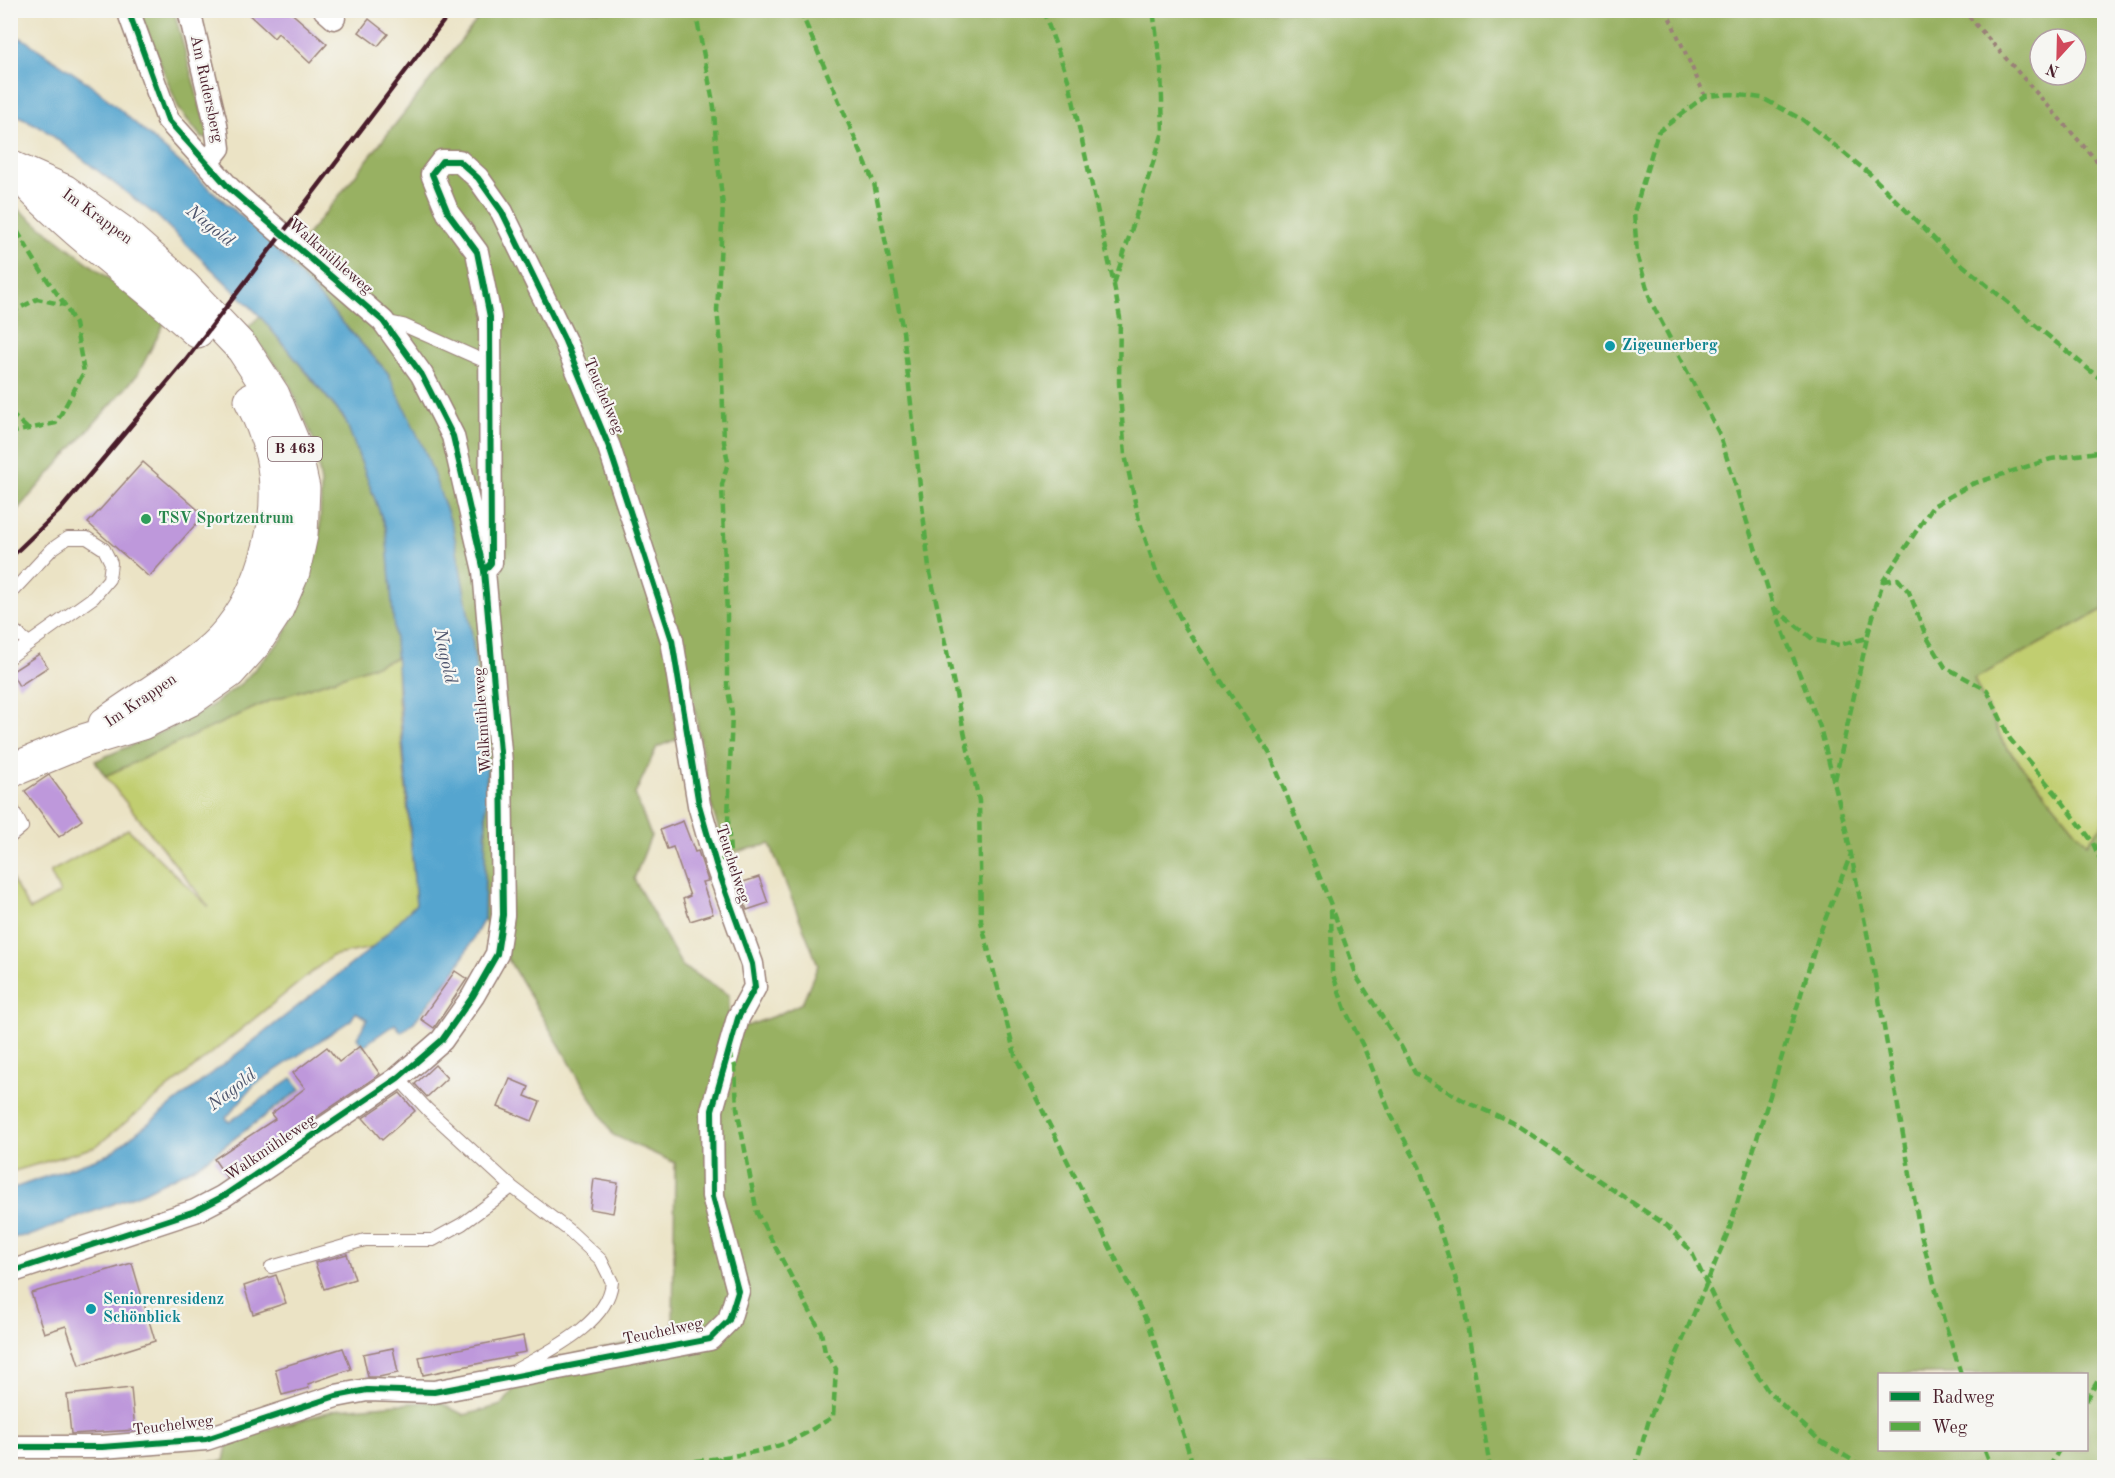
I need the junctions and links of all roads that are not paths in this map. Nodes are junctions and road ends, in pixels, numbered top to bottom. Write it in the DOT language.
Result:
graph roads {
  1 [pos="128,10"];
  2 [pos="189,10"];
  3 [pos="207,163"];
  4 [pos="12,168"];
  5 [pos="383,321"];
  6 [pos="491,364"];
  7 [pos="484,571"];
  8 [pos="10,594"];
  9 [pos="10,627"];
  10 [pos="29,643"];
  11 [pos="10,657"];
  12 [pos="10,771"];
  13 [pos="10,804"];
  14 [pos="10,837"];
  15 [pos="398,1078"];
  16 [pos="512,1187"];
  17 [pos="271,1267"];
  18 [pos="10,1272"];
  19 [pos="497,1381"];
  20 [pos="10,1447"];
  1 -- 3 [label="street, Walkmühleweg"];
  2 -- 3 [label="street, Am Rudersberg"];
  3 -- 5 [label="street, Walkmühleweg"];
  4 -- 12 [label="main road, Im Krappen / B 463"];
  5 -- 6 [label="lane"];
  5 -- 7 [label="street, Walkmühleweg"];
  6 -- 7 [label="street, Teuchelweg"];
  6 -- 19 [label="street, Teuchelweg"];
  7 -- 15 [label="street, Walkmühleweg"];
  8 -- 10 [label="lane"];
  9 -- 10 [label="lane"];
  10 -- 11 [label="lane"];
  13 -- 14 [label="lane"];
  15 -- 16 [label="lane"];
  15 -- 18 [label="street, Walkmühleweg"];
  16 -- 17 [label="lane"];
  16 -- 19 [label="lane"];
  19 -- 20 [label="street, Teuchelweg"];
}
